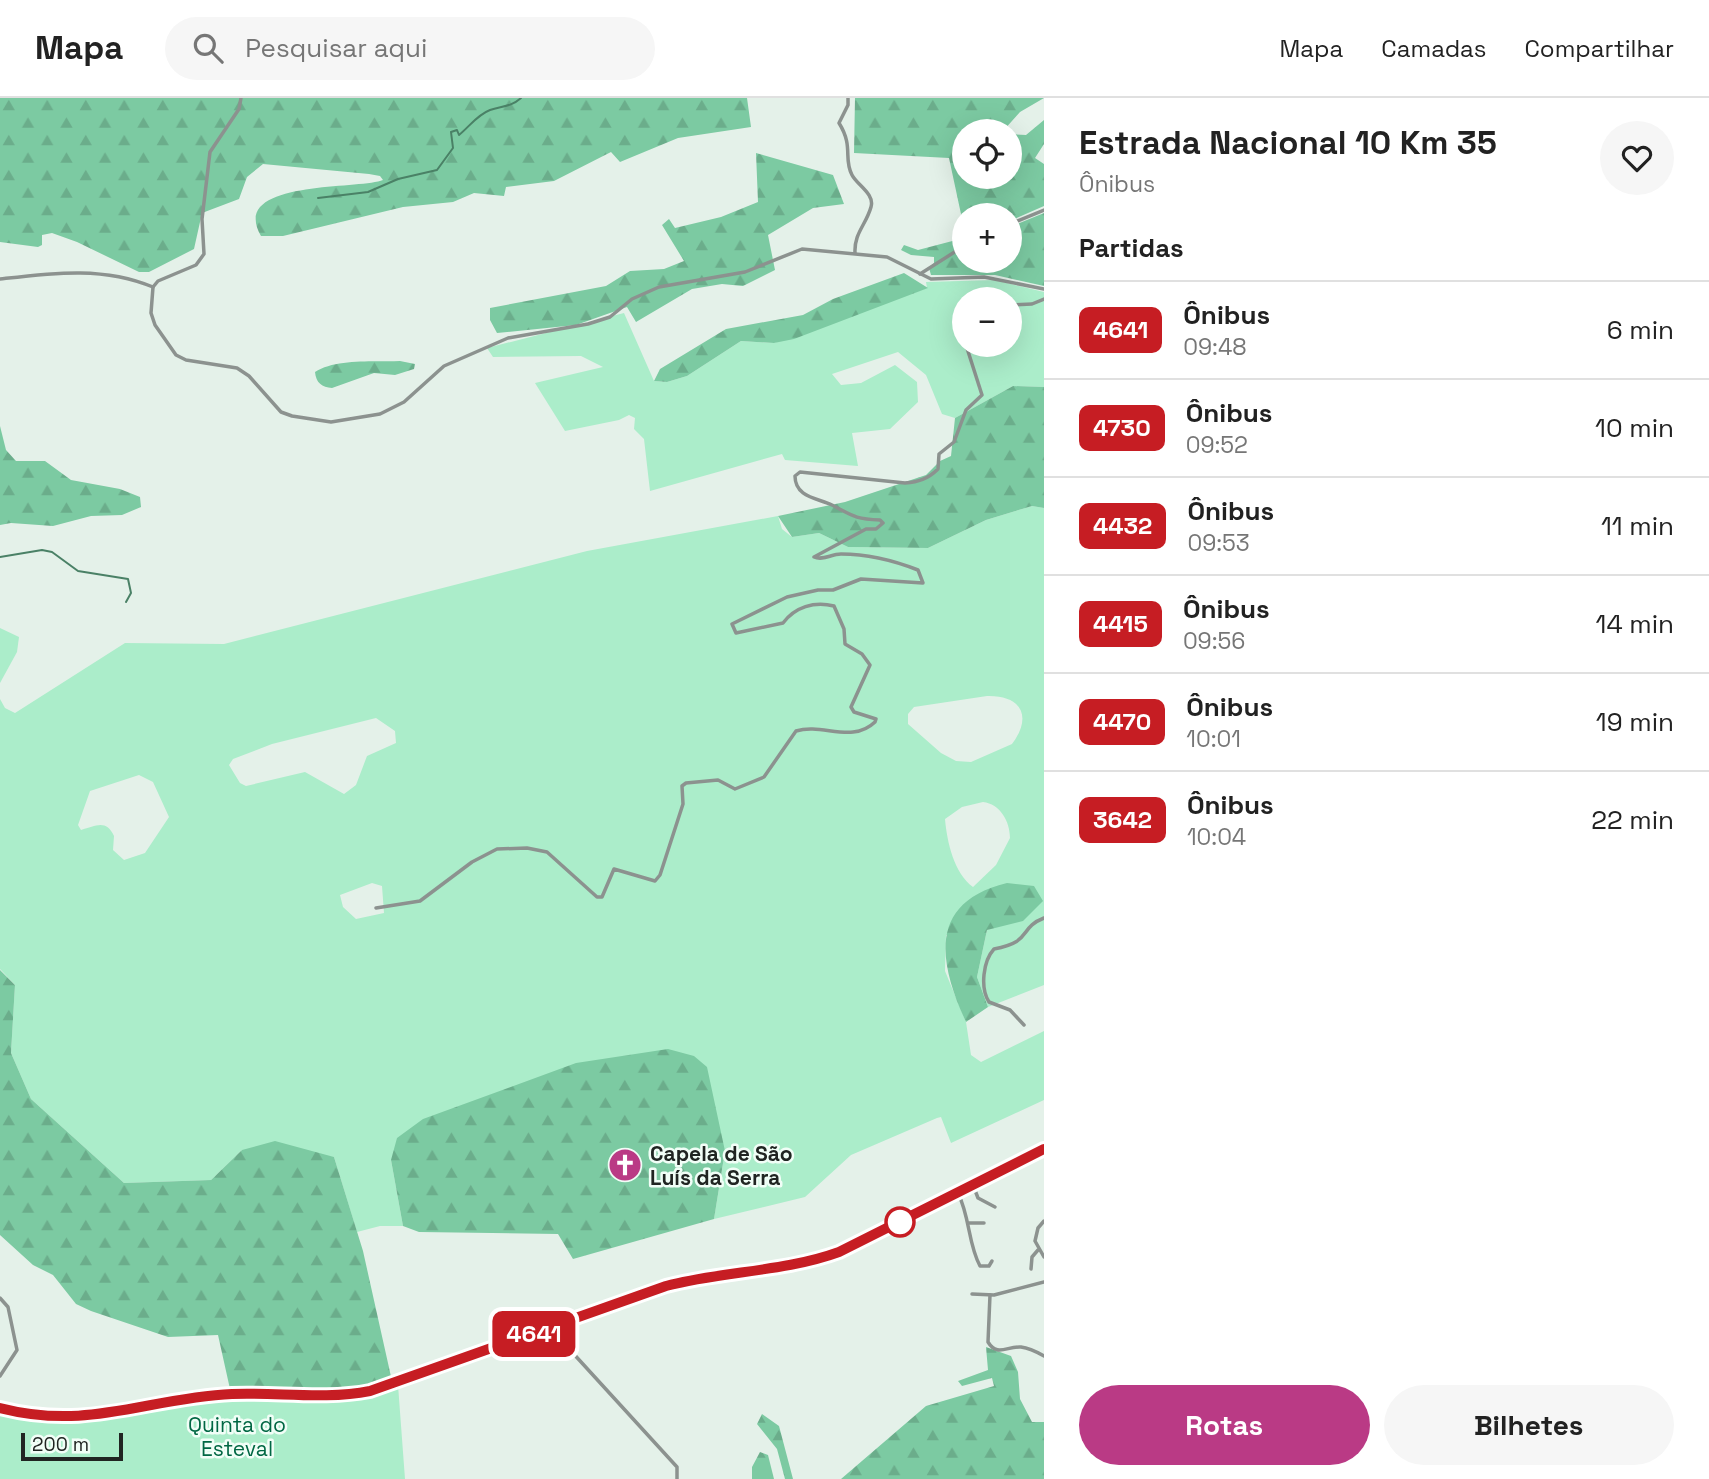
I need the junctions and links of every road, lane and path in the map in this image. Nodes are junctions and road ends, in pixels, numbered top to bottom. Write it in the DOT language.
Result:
graph roads {
  1 [pos="241,98"];
  2 [pos="848,98"];
  3 [pos="1044,210"];
  4 [pos="1022,219"];
  5 [pos="855,253"];
  6 [pos="952,254"];
  7 [pos="920,274"];
  8 [pos="0,279"];
  9 [pos="153,288"];
  10 [pos="1044,289"];
  11 [pos="1044,299"];
  12 [pos="1022,304"];
  13 [pos="970,357"];
  14 [pos="376,908"];
  15 [pos="1044,918"];
  16 [pos="1024,1025"];
  17 [pos="1044,1149"];
  18 [pos="973,1185"];
  19 [pos="958,1193"];
  20 [pos="995,1207"];
  21 [pos="1044,1221"];
  22 [pos="969,1223"];
  23 [pos="984,1223"];
  24 [pos="1038,1250"];
  25 [pos="1044,1257"];
  26 [pos="992,1261"];
  27 [pos="1031,1269"];
  28 [pos="1044,1282"];
  29 [pos="972,1294"];
  30 [pos="990,1295"];
  31 [pos="0,1298"];
  32 [pos="550,1328"];
  33 [pos="1044,1356"];
  34 [pos="0,1376"];
  35 [pos="0,1408"];
  36 [pos="677,1479"];
  1 -- 9 [label="street"];
  2 -- 5 [label="street"];
  3 -- 4 [label="street"];
  5 -- 7 [label="street"];
  5 -- 9 [label="street"];
  6 -- 7 [label="street"];
  7 -- 10 [label="street"];
  8 -- 9 [label="street"];
  11 -- 12 [label="street"];
  13 -- 14 [label="street"];
  15 -- 16 [label="street"];
  17 -- 18 [label="main road"];
  18 -- 19 [label="main road"];
  18 -- 20 [label="street"];
  19 -- 22 [label="street"];
  19 -- 32 [label="main road"];
  21 -- 24 [label="street"];
  22 -- 23 [label="street"];
  22 -- 26 [label="street"];
  24 -- 25 [label="street"];
  24 -- 27 [label="street"];
  28 -- 30 [label="street"];
  29 -- 30 [label="street"];
  30 -- 33 [label="street"];
  31 -- 34 [label="street"];
  32 -- 35 [label="main road"];
  32 -- 36 [label="street"];
}
